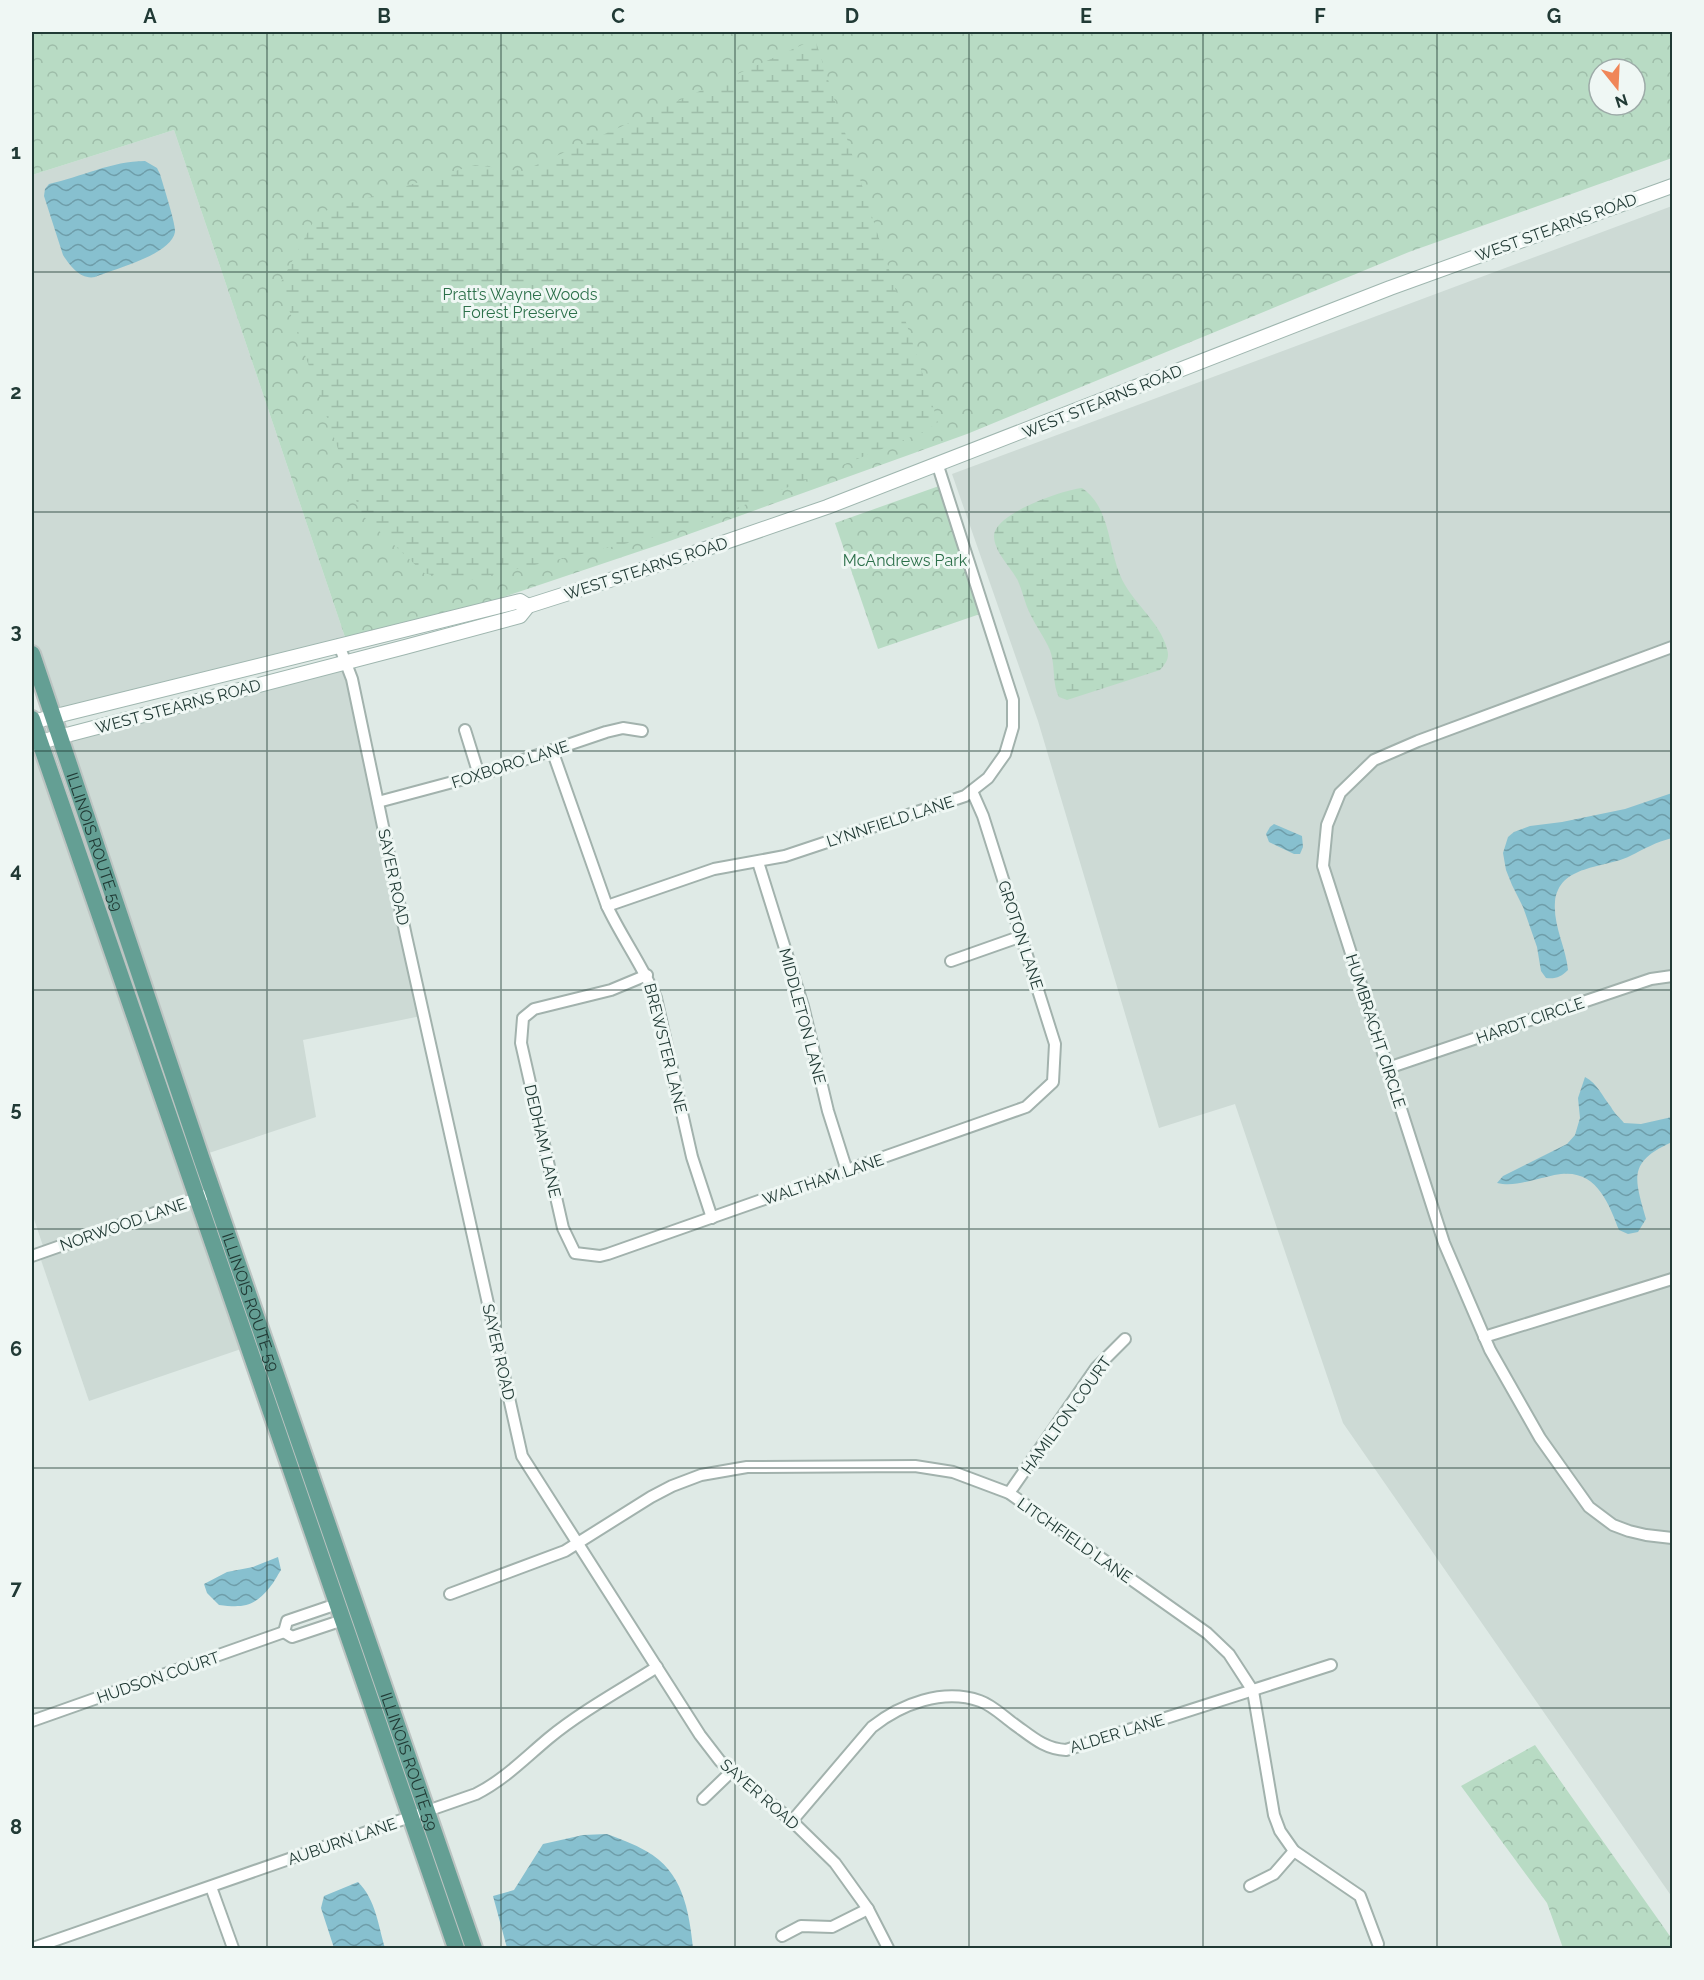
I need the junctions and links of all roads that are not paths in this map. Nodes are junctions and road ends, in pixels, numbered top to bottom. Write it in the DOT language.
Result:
graph roads {
  1 [pos="1672,186"];
  2 [pos="938,466"];
  3 [pos="528,606"];
  4 [pos="339,645"];
  5 [pos="1672,646"];
  6 [pos="32,654"];
  7 [pos="346,662"];
  8 [pos="53,716"];
  9 [pos="32,721"];
  10 [pos="465,730"];
  11 [pos="642,731"];
  12 [pos="60,736"];
  13 [pos="35,743"];
  14 [pos="552,750"];
  15 [pos="479,775"];
  16 [pos="972,791"];
  17 [pos="378,802"];
  18 [pos="758,862"];
  19 [pos="607,906"];
  20 [pos="1022,936"];
  21 [pos="951,961"];
  22 [pos="647,975"];
  23 [pos="1672,976"];
  24 [pos="1388,1068"];
  25 [pos="1053,1082"];
  26 [pos="847,1171"];
  27 [pos="214,1192"];
  28 [pos="197,1198"];
  29 [pos="712,1218"];
  30 [pos="584,1254"];
  31 [pos="32,1256"];
  32 [pos="1672,1279"];
  33 [pos="1484,1337"];
  34 [pos="1125,1340"];
  35 [pos="1009,1493"];
  36 [pos="1672,1538"];
  37 [pos="578,1543"];
  38 [pos="450,1594"];
  39 [pos="340,1612"];
  40 [pos="284,1632"];
  41 [pos="1331,1665"];
  42 [pos="657,1667"];
  43 [pos="1253,1691"];
  44 [pos="32,1721"];
  45 [pos="732,1771"];
  46 [pos="703,1799"];
  47 [pos="427,1812"];
  48 [pos="411,1817"];
  49 [pos="792,1821"];
  50 [pos="1294,1851"];
  51 [pos="1250,1886"];
  52 [pos="212,1887"];
  53 [pos="868,1909"];
  54 [pos="782,1936"];
  55 [pos="1378,1944"];
  56 [pos="33,1948"];
  57 [pos="233,1948"];
  58 [pos="456,1948"];
  59 [pos="474,1948"];
  60 [pos="888,1948"];
  1 -- 2 [label="main road, WEST STEARNS ROAD"];
  2 -- 3 [label="main road, WEST STEARNS ROAD"];
  2 -- 16 [label="street, LYNNFIELD LANE"];
  3 -- 4 [label="main road, WEST STEARNS ROAD"];
  3 -- 7 [label="main road, WEST STEARNS ROAD"];
  4 -- 7 [label="street, SAYER ROAD"];
  4 -- 8 [label="main road, WEST STEARNS ROAD"];
  5 -- 24 [label="street, HUMBRACHT CIRCLE"];
  6 -- 8 [label="main road, ILLINOIS ROUTE 59"];
  7 -- 12 [label="main road, WEST STEARNS ROAD"];
  7 -- 17 [label="street, SAYER ROAD"];
  8 -- 9 [label="main road, WEST STEARNS ROAD"];
  8 -- 12 [label="main road, ILLINOIS ROUTE 59"];
  9 -- 13 [label="main road, ILLINOIS ROUTE 59"];
  10 -- 15 [label="street"];
  11 -- 14 [label="street, FOXBORO LANE"];
  12 -- 13 [label="main road, WEST STEARNS ROAD"];
  12 -- 27 [label="main road, ILLINOIS ROUTE 59"];
  13 -- 28 [label="main road, ILLINOIS ROUTE 59"];
  14 -- 15 [label="street, FOXBORO LANE"];
  14 -- 19 [label="street, BREWSTER LANE"];
  15 -- 17 [label="street, FOXBORO LANE"];
  16 -- 18 [label="street, LYNNFIELD LANE"];
  16 -- 20 [label="street, GROTON LANE"];
  17 -- 37 [label="street, SAYER ROAD"];
  18 -- 19 [label="street, LYNNFIELD LANE"];
  18 -- 26 [label="street, MIDDLETON LANE"];
  19 -- 22 [label="street, BREWSTER LANE"];
  20 -- 21 [label="street"];
  20 -- 25 [label="street, GROTON LANE"];
  22 -- 29 [label="street, BREWSTER LANE"];
  22 -- 30 [label="street, DEDHAM LANE"];
  23 -- 24 [label="street, HARDT CIRCLE"];
  24 -- 33 [label="street, HUMBRACHT CIRCLE"];
  25 -- 26 [label="street, WALTHAM LANE"];
  26 -- 29 [label="street, WALTHAM LANE"];
  27 -- 28 [label="street, NORWOOD LANE"];
  27 -- 47 [label="main road, ILLINOIS ROUTE 59"];
  28 -- 31 [label="street, NORWOOD LANE"];
  28 -- 39 [label="main road, ILLINOIS ROUTE 59"];
  29 -- 30 [label="street, WALTHAM LANE"];
  32 -- 33 [label="street"];
  33 -- 36 [label="street, HUMBRACHT CIRCLE"];
  34 -- 35 [label="street, HAMILTON COURT"];
  35 -- 37 [label="street, LITCHFIELD LANE"];
  35 -- 43 [label="street, LITCHFIELD LANE"];
  37 -- 38 [label="street, LITCHFIELD LANE"];
  37 -- 42 [label="street, SAYER ROAD"];
  39 -- 40 [label="street, HUDSON COURT"];
  39 -- 40 [label="street, HUDSON COURT"];
  39 -- 48 [label="main road, ILLINOIS ROUTE 59"];
  40 -- 44 [label="street, HUDSON COURT"];
  41 -- 43 [label="street, ALDER LANE"];
  42 -- 45 [label="street, SAYER ROAD"];
  42 -- 47 [label="street, AUBURN LANE"];
  43 -- 49 [label="street, ALDER LANE"];
  43 -- 50 [label="street, LITCHFIELD LANE"];
  45 -- 46 [label="street"];
  45 -- 49 [label="street, SAYER ROAD"];
  47 -- 48 [label="street, AUBURN LANE"];
  47 -- 59 [label="main road, ILLINOIS ROUTE 59"];
  48 -- 52 [label="street, AUBURN LANE"];
  48 -- 58 [label="main road, ILLINOIS ROUTE 59"];
  49 -- 53 [label="street, SAYER ROAD"];
  50 -- 51 [label="street"];
  50 -- 55 [label="street, LITCHFIELD LANE"];
  52 -- 56 [label="street, AUBURN LANE"];
  52 -- 57 [label="street"];
  53 -- 54 [label="street"];
  53 -- 60 [label="street, SAYER ROAD"];
}
